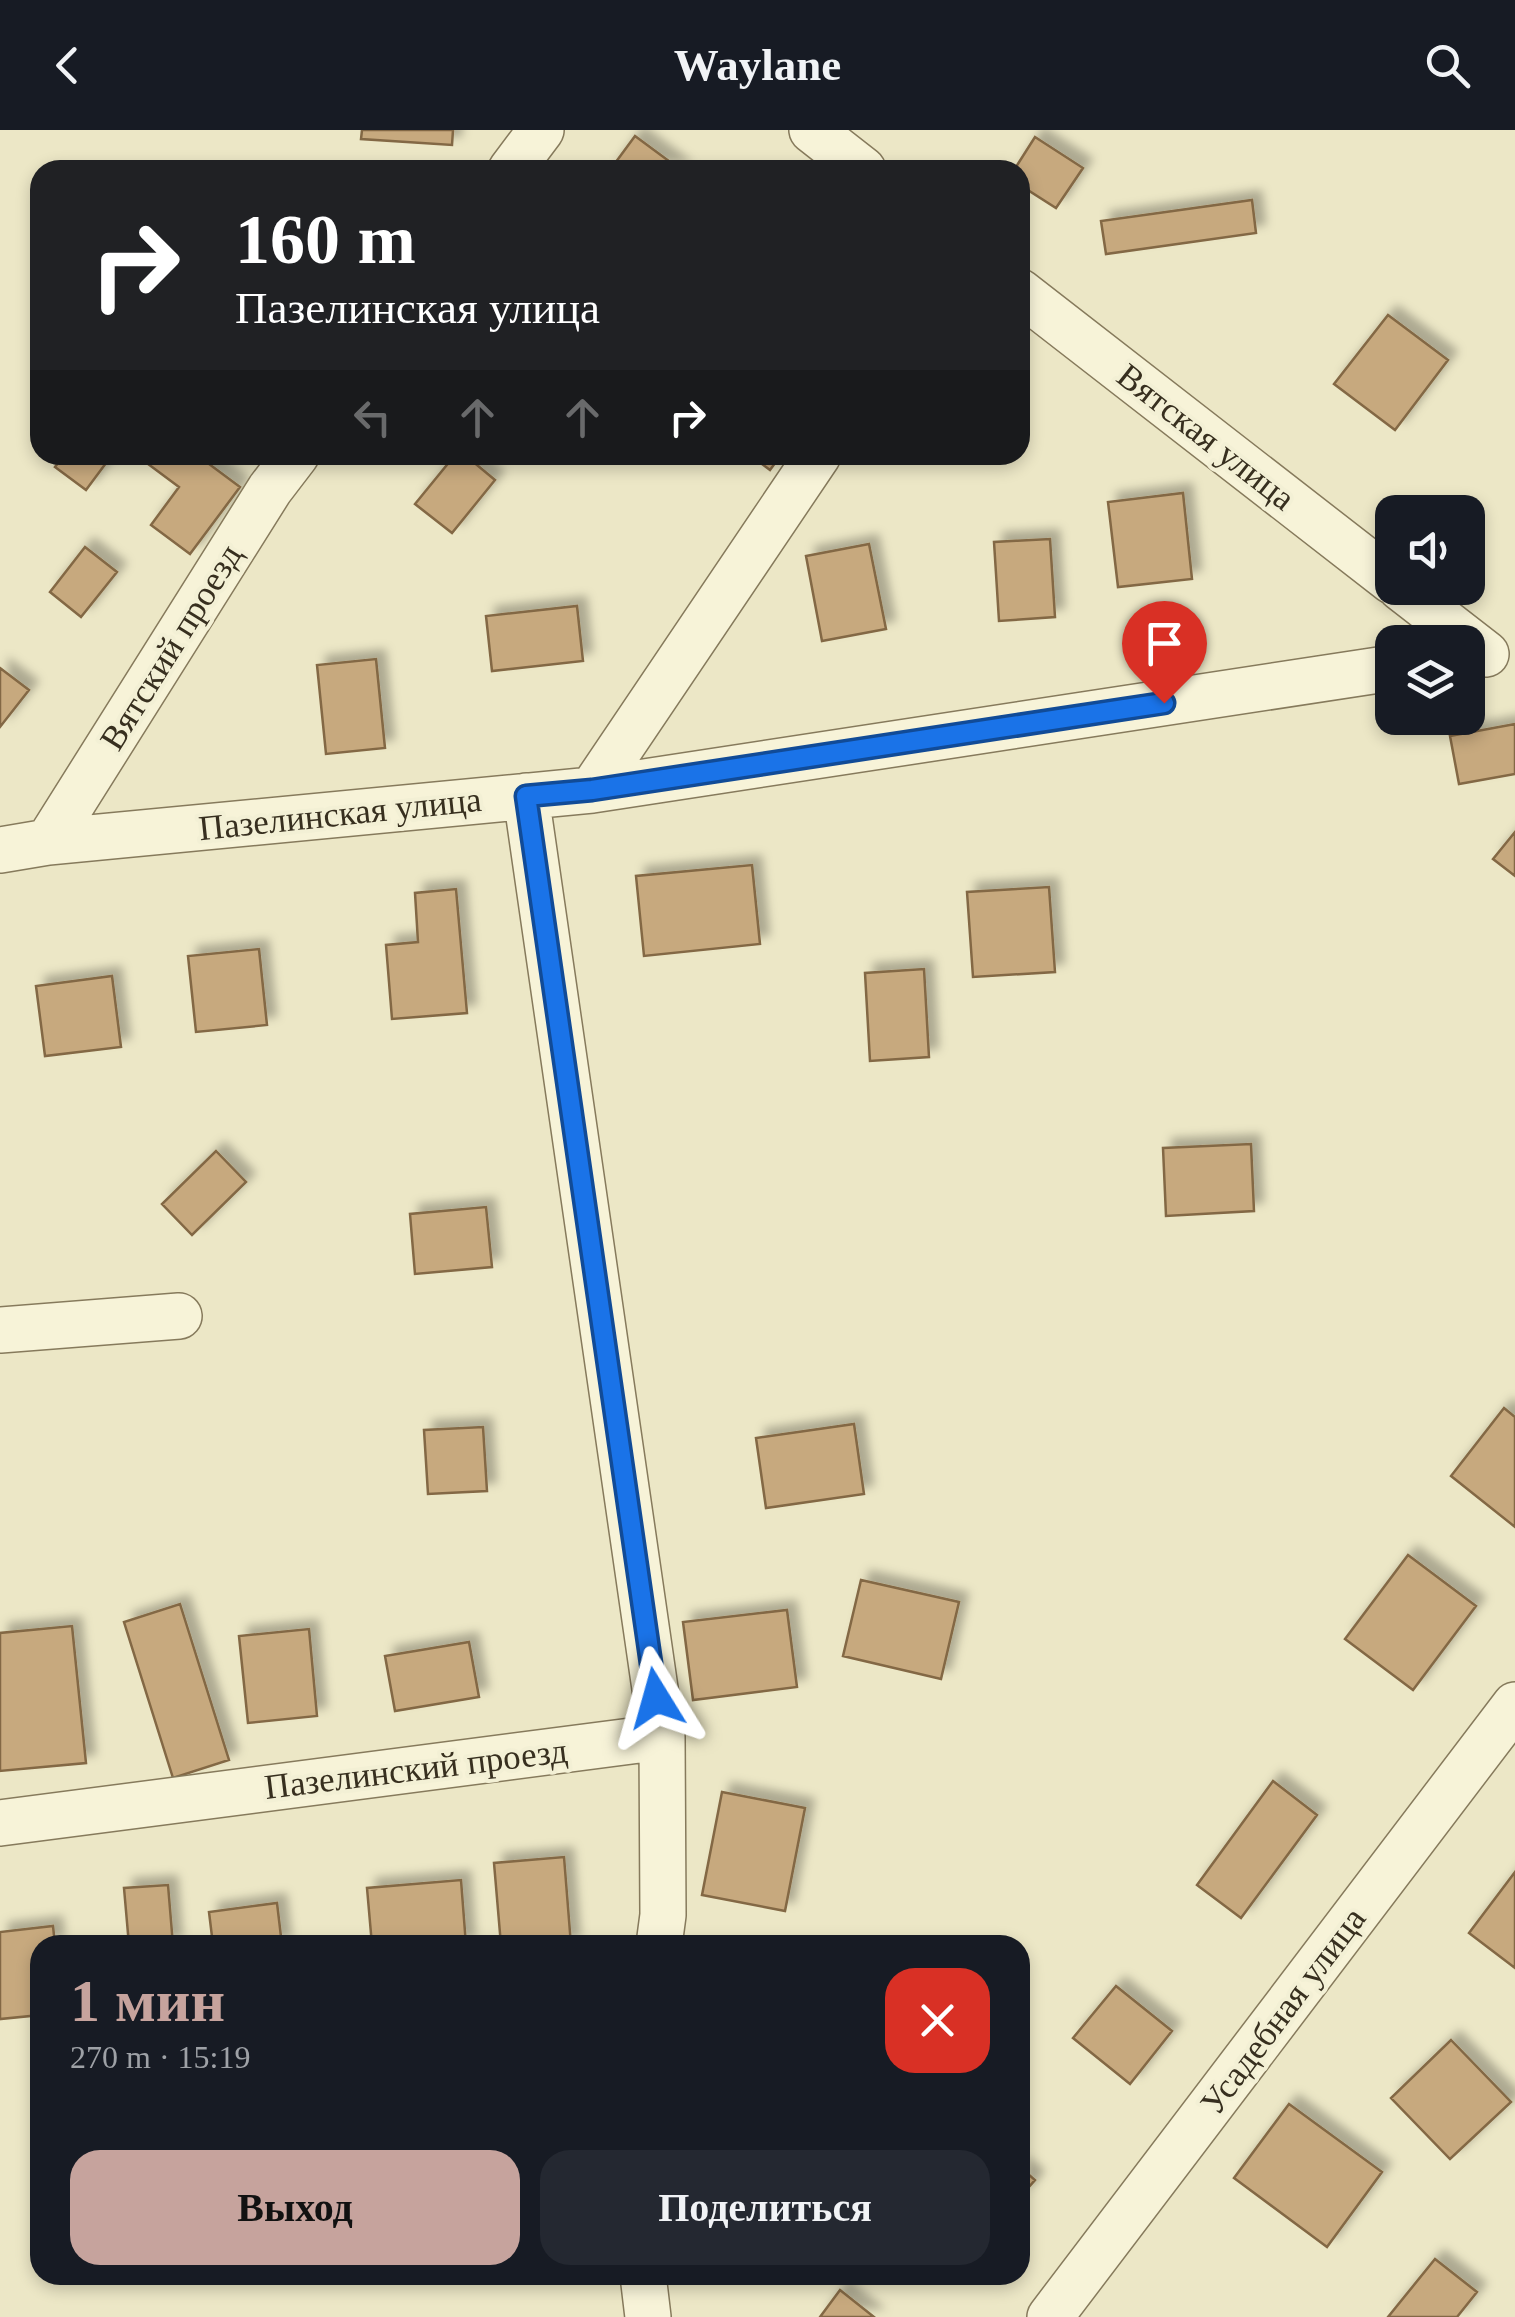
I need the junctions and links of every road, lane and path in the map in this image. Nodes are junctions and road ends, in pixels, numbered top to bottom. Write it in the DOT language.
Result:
graph roads {
  1 [pos="541,130"];
  2 [pos="812,130"];
  3 [pos="518,160"];
  4 [pos="850,160"];
  5 [pos="1030,300"];
  6 [pos="289,465"];
  7 [pos="811,465"];
  8 [pos="1375,568"];
  9 [pos="1424,605"];
  10 [pos="1490,653"];
  11 [pos="1375,671"];
  12 [pos="592,790"];
  13 [pos="526,796"];
  14 [pos="48,842"];
  15 [pos="0,850"];
  16 [pos="179,1316"];
  17 [pos="0,1330"];
  18 [pos="1515,1705"];
  19 [pos="662,1737"];
  20 [pos="0,1823"];
  21 [pos="660,1935"];
  22 [pos="644,2285"];
  23 [pos="648,2317"];
  24 [pos="1050,2317"];
  1 -- 3 [label="street"];
  2 -- 4 [label="street"];
  5 -- 8 [label="street, Вятская улица"];
  6 -- 14 [label="street, Вятский проезд"];
  7 -- 12 [label="street"];
  9 -- 10 [label="street"];
  11 -- 12 [label="street, Пазелинская улица"];
  12 -- 13 [label="street, Пазелинская улица"];
  13 -- 14 [label="street, Пазелинская улица"];
  13 -- 19 [label="street"];
  14 -- 15 [label="street, Пазелинская улица"];
  16 -- 17 [label="street"];
  18 -- 24 [label="street, Усадебная улица"];
  19 -- 20 [label="street, Пазелинский проезд"];
  19 -- 21 [label="street"];
  22 -- 23 [label="street"];
}
